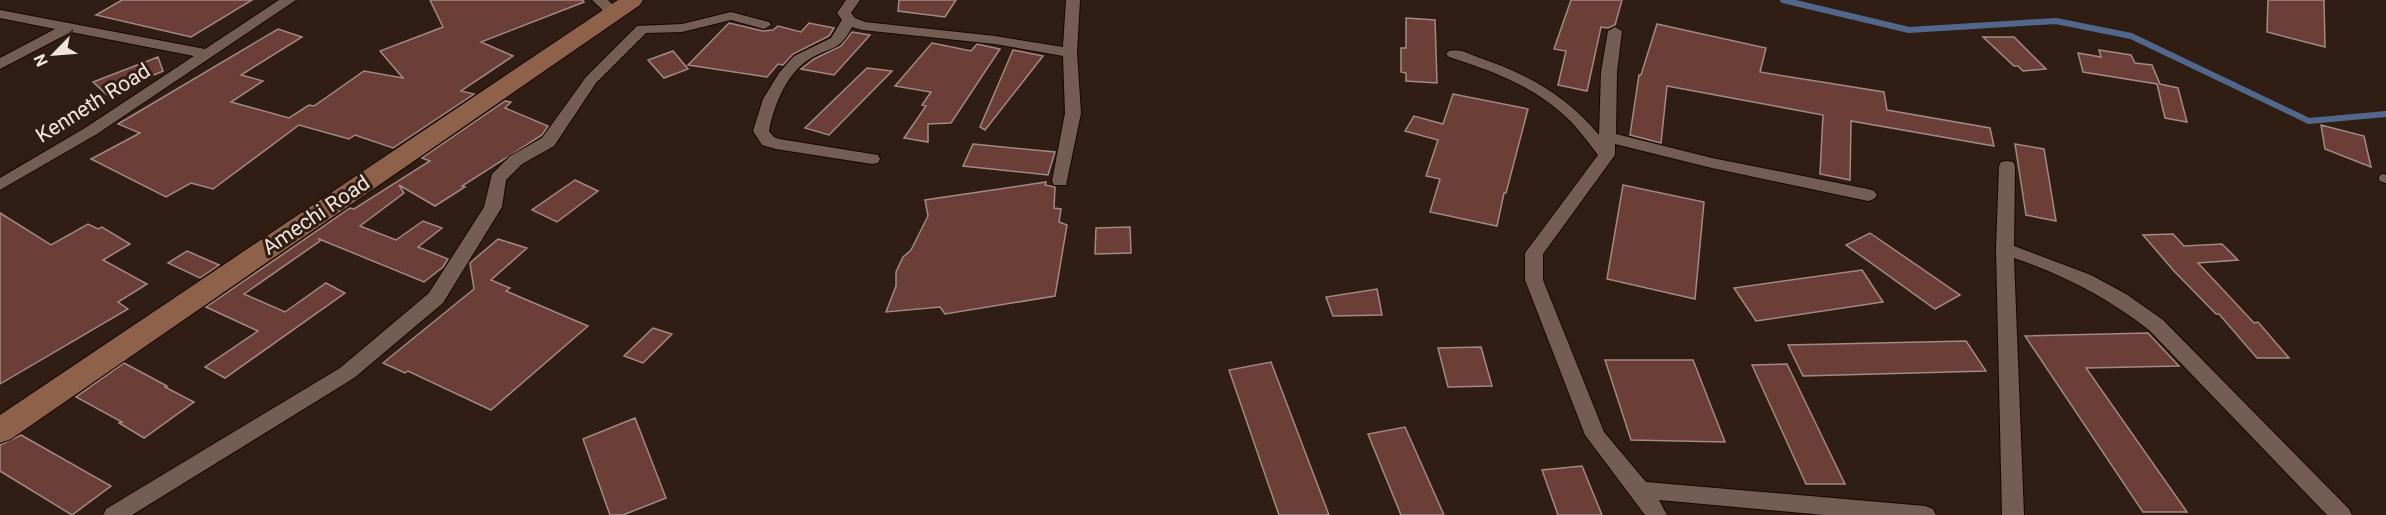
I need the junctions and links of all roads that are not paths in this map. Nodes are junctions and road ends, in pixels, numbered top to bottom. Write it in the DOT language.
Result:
graph roads {
  1 [pos="289,0"];
  2 [pos="853,0"];
  3 [pos="1073,0"];
  4 [pos="615,4"];
  5 [pos="0,14"];
  6 [pos="850,21"];
  7 [pos="764,25"];
  8 [pos="70,27"];
  9 [pos="1615,31"];
  10 [pos="1070,53"];
  11 [pos="207,54"];
  12 [pos="1454,54"];
  13 [pos="0,64"];
  14 [pos="1607,146"];
  15 [pos="872,159"];
  16 [pos="2007,166"];
  17 [pos="1060,182"];
  18 [pos="0,185"];
  19 [pos="1868,195"];
  20 [pos="2005,249"];
  21 [pos="0,431"];
  22 [pos="1642,490"];
  23 [pos="114,515"];
  24 [pos="1656,515"];
  25 [pos="1925,515"];
  26 [pos="2013,515"];
  27 [pos="2341,515"];
  1 -- 11 [label="street, Kenneth Road"];
  2 -- 6 [label="street"];
  3 -- 10 [label="street"];
  4 -- 21 [label="main road, Amechi Road"];
  5 -- 8 [label="street"];
  6 -- 10 [label="street"];
  6 -- 15 [label="street"];
  7 -- 23 [label="street"];
  8 -- 11 [label="street"];
  8 -- 13 [label="street"];
  9 -- 14 [label="street"];
  10 -- 17 [label="street"];
  11 -- 18 [label="street, Kenneth Road"];
  12 -- 14 [label="street"];
  14 -- 19 [label="street"];
  14 -- 22 [label="street"];
  16 -- 20 [label="street"];
  20 -- 26 [label="street"];
  20 -- 27 [label="street"];
  22 -- 24 [label="street"];
  22 -- 25 [label="street"];
}
